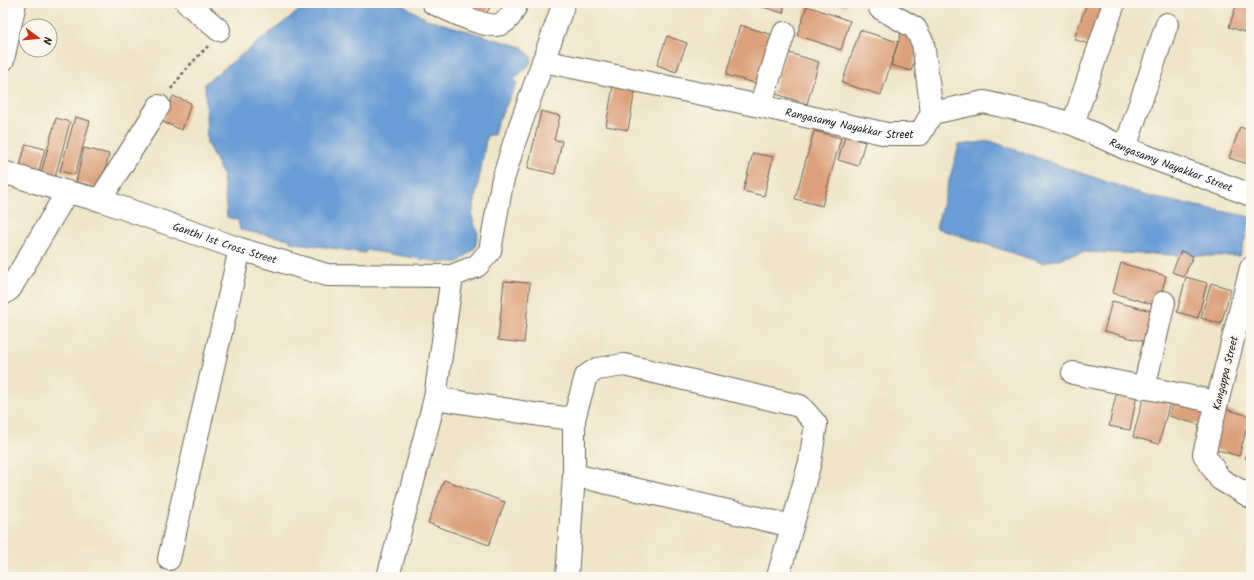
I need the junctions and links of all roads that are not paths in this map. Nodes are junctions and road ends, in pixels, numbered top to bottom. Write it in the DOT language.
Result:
graph roads {
  1 [pos="15,3"];
  2 [pos="186,3"];
  3 [pos="433,3"];
  4 [pos="517,3"];
  5 [pos="564,3"];
  6 [pos="1114,3"];
  7 [pos="880,8"];
  8 [pos="1167,24"];
  9 [pos="219,30"];
  10 [pos="784,33"];
  11 [pos="3,60"];
  12 [pos="543,61"];
  13 [pos="158,106"];
  14 [pos="760,106"];
  15 [pos="932,114"];
  16 [pos="1073,124"];
  17 [pos="1126,148"];
  18 [pos="3,172"];
  19 [pos="67,192"];
  20 [pos="1251,195"];
  21 [pos="100,200"];
  22 [pos="240,249"];
  23 [pos="1251,268"];
  24 [pos="452,276"];
  25 [pos="5,296"];
  26 [pos="1164,302"];
  27 [pos="1073,373"];
  28 [pos="1144,388"];
  29 [pos="435,398"];
  30 [pos="1218,402"];
  31 [pos="574,419"];
  32 [pos="574,475"];
  33 [pos="1251,497"];
  34 [pos="792,526"];
  35 [pos="170,560"];
  36 [pos="388,577"];
  37 [pos="567,577"];
  38 [pos="778,577"];
  1 -- 11 [label="street"];
  2 -- 9 [label="street"];
  3 -- 4 [label="street"];
  5 -- 12 [label="street"];
  6 -- 16 [label="street"];
  7 -- 15 [label="street"];
  8 -- 17 [label="street"];
  10 -- 14 [label="street"];
  12 -- 14 [label="street, Rangasamy Nayakkar Street"];
  12 -- 24 [label="street"];
  13 -- 21 [label="street"];
  14 -- 15 [label="street, Rangasamy Nayakkar Street"];
  15 -- 16 [label="street, Rangasamy Nayakkar Street"];
  16 -- 17 [label="street, Rangasamy Nayakkar Street"];
  17 -- 20 [label="street, Rangasamy Nayakkar Street"];
  18 -- 19 [label="street, Ganthi 1st Cross Street"];
  19 -- 21 [label="street, Ganthi 1st Cross Street"];
  19 -- 25 [label="street"];
  21 -- 22 [label="street, Ganthi 1st Cross Street"];
  22 -- 24 [label="street, Ganthi 1st Cross Street"];
  22 -- 35 [label="street"];
  23 -- 30 [label="street, Kangappa Street"];
  24 -- 29 [label="street"];
  26 -- 28 [label="street"];
  27 -- 28 [label="street"];
  28 -- 30 [label="street"];
  29 -- 31 [label="street"];
  29 -- 36 [label="street"];
  30 -- 33 [label="street, Kangappa Street"];
  31 -- 32 [label="street"];
  31 -- 34 [label="street"];
  32 -- 34 [label="street"];
  32 -- 37 [label="street"];
  34 -- 38 [label="street"];
}
